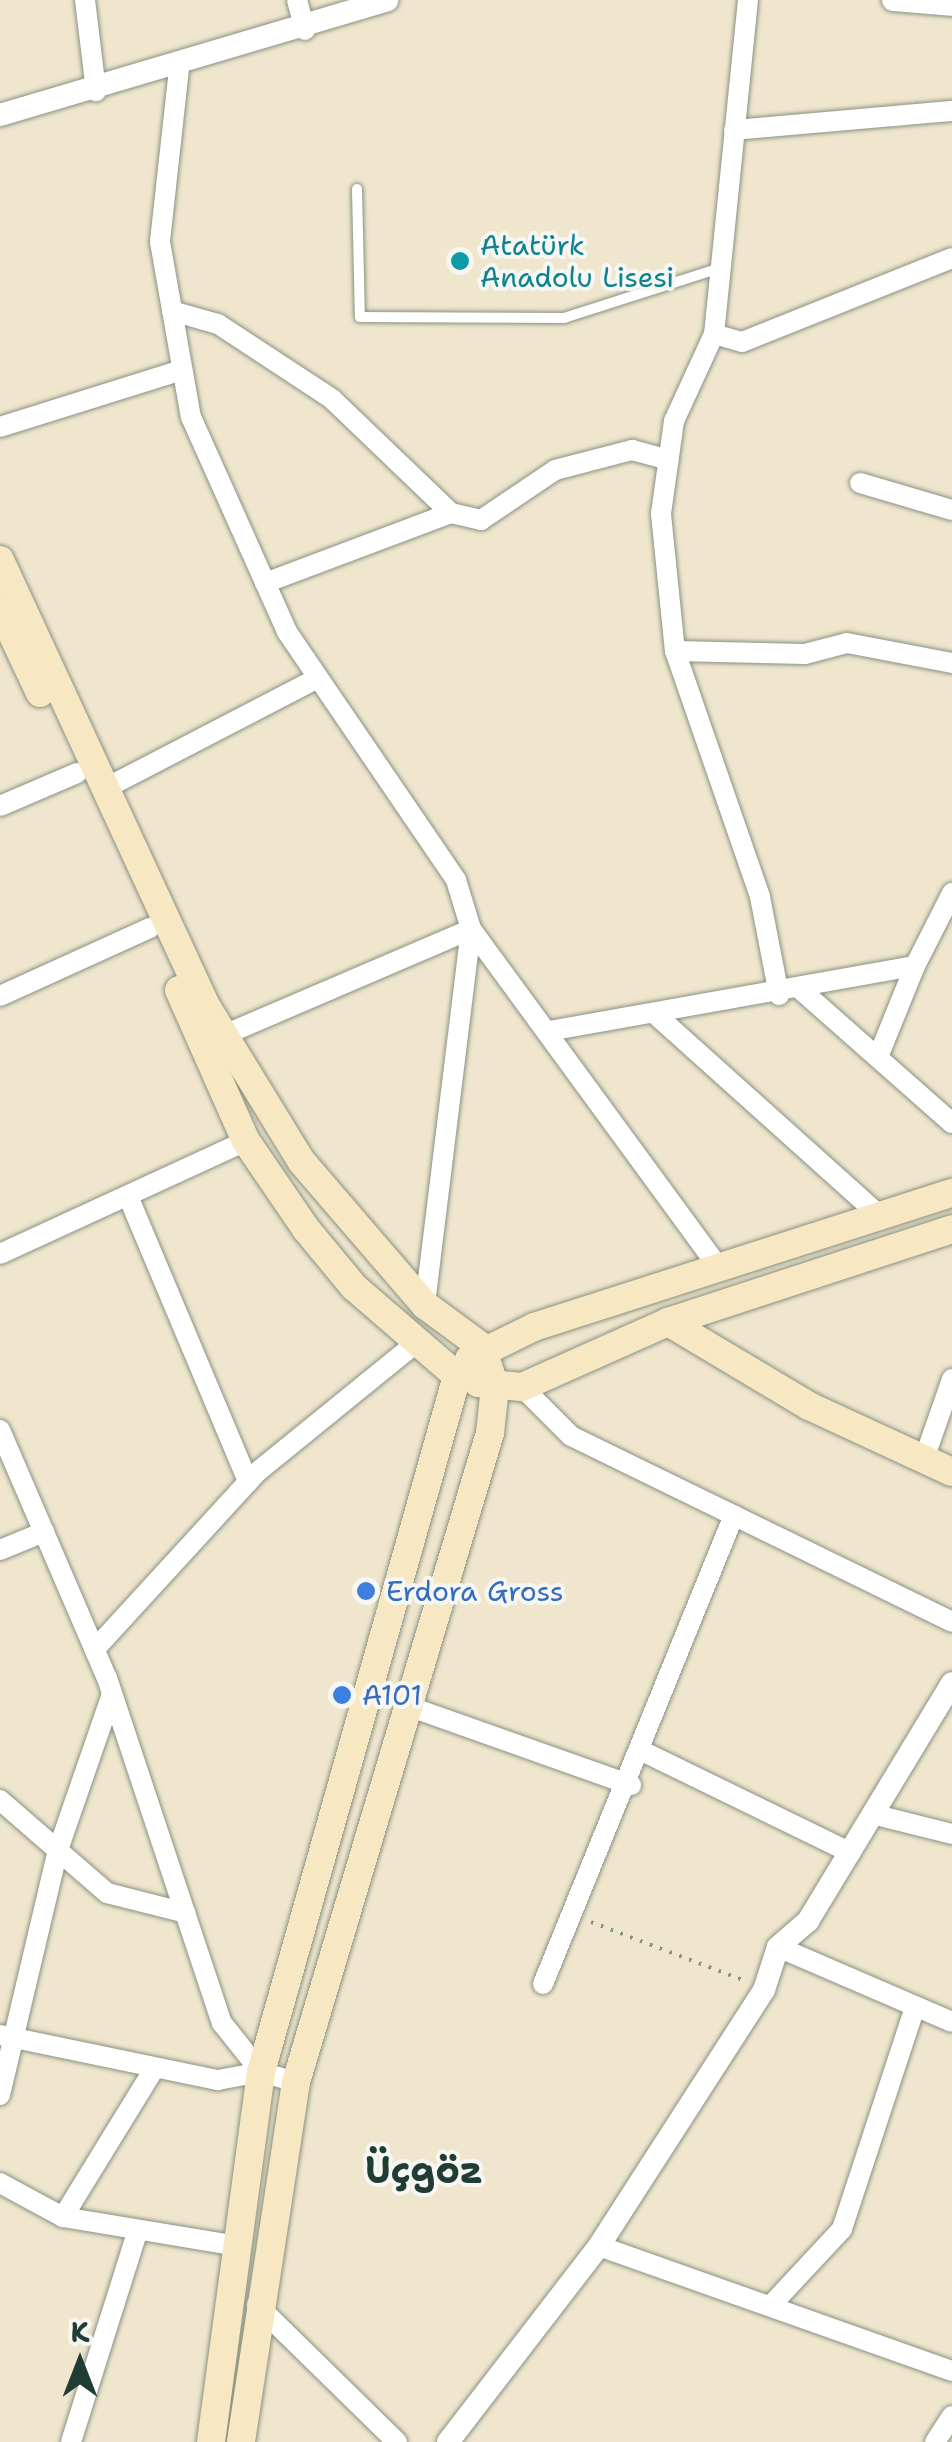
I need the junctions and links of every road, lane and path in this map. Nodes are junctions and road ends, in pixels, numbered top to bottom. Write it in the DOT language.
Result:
graph roads {
  1 [pos="85,0"];
  2 [pos="297,0"];
  3 [pos="386,0"];
  4 [pos="748,0"];
  5 [pos="893,0"];
  6 [pos="952,4"];
  7 [pos="305,30"];
  8 [pos="180,69"];
  9 [pos="96,91"];
  10 [pos="952,111"];
  11 [pos="0,115"];
  12 [pos="734,130"];
  13 [pos="357,189"];
  14 [pos="952,258"];
  15 [pos="724,266"];
  16 [pos="172,310"];
  17 [pos="714,334"];
  18 [pos="182,370"];
  19 [pos="0,427"];
  20 [pos="669,460"];
  21 [pos="860,483"];
  22 [pos="952,510"];
  23 [pos="451,513"];
  24 [pos="0,560"];
  25 [pos="265,583"];
  26 [pos="2,619"];
  27 [pos="675,651"];
  28 [pos="952,663"];
  29 [pos="318,678"];
  30 [pos="77,773"];
  31 [pos="104,789"];
  32 [pos="0,806"];
  33 [pos="952,892"];
  34 [pos="150,928"];
  35 [pos="471,929"];
  36 [pos="915,966"];
  37 [pos="802,990"];
  38 [pos="779,994"];
  39 [pos="0,996"];
  40 [pos="655,1014"];
  41 [pos="549,1031"];
  42 [pos="224,1035"];
  43 [pos="878,1058"];
  44 [pos="952,1122"];
  45 [pos="246,1141"];
  46 [pos="952,1193"];
  47 [pos="128,1196"];
  48 [pos="880,1216"];
  49 [pos="952,1228"];
  50 [pos="0,1254"];
  51 [pos="719,1268"];
  52 [pos="425,1305"];
  53 [pos="668,1322"];
  54 [pos="416,1344"];
  55 [pos="482,1347"];
  56 [pos="457,1376"];
  57 [pos="952,1379"];
  58 [pos="508,1387"];
  59 [pos="0,1430"];
  60 [pos="924,1459"];
  61 [pos="952,1472"];
  62 [pos="248,1482"];
  63 [pos="734,1515"];
  64 [pos="44,1532"];
  65 [pos="0,1550"];
  66 [pos="952,1622"];
  67 [pos="94,1650"];
  68 [pos="952,1683"];
  69 [pos="112,1694"];
  70 [pos="405,1705"];
  71 [pos="644,1752"];
  72 [pos="631,1784"];
  73 [pos="0,1800"];
  74 [pos="872,1814"];
  75 [pos="952,1834"];
  76 [pos="58,1850"];
  77 [pos="850,1854"];
  78 [pos="186,1913"];
  79 [pos="574,1913"];
  80 [pos="778,1946"];
  81 [pos="542,1984"];
  82 [pos="764,1990"];
  83 [pos="914,2010"];
  84 [pos="952,2022"];
  85 [pos="6,2039"];
  86 [pos="154,2069"];
  87 [pos="261,2072"];
  88 [pos="296,2082"];
  89 [pos="0,2095"];
  90 [pos="0,2183"];
  91 [pos="63,2217"];
  92 [pos="138,2230"];
  93 [pos="232,2245"];
  94 [pos="600,2246"];
  95 [pos="774,2302"];
  96 [pos="257,2305"];
  97 [pos="952,2372"];
  98 [pos="952,2416"];
  99 [pos="71,2442"];
  100 [pos="211,2442"];
  101 [pos="241,2442"];
  102 [pos="396,2442"];
  103 [pos="448,2442"];
  104 [pos="936,2442"];
  1 -- 9 [label="street"];
  2 -- 7 [label="street"];
  3 -- 7 [label="street"];
  4 -- 12 [label="street"];
  5 -- 6 [label="street"];
  7 -- 8 [label="street"];
  8 -- 9 [label="street"];
  8 -- 16 [label="street"];
  9 -- 11 [label="street"];
  10 -- 12 [label="street"];
  12 -- 15 [label="street"];
  13 -- 15 [label="lane"];
  14 -- 17 [label="street"];
  15 -- 17 [label="street"];
  16 -- 18 [label="street"];
  16 -- 23 [label="street"];
  17 -- 20 [label="street"];
  18 -- 19 [label="street"];
  18 -- 25 [label="street"];
  20 -- 23 [label="street"];
  20 -- 27 [label="street"];
  21 -- 22 [label="street"];
  23 -- 25 [label="street"];
  24 -- 31 [label="main road"];
  25 -- 29 [label="street"];
  26 -- 30 [label="main road"];
  27 -- 28 [label="street"];
  27 -- 38 [label="street"];
  29 -- 31 [label="street"];
  29 -- 35 [label="street"];
  30 -- 32 [label="street"];
  30 -- 34 [label="main road"];
  31 -- 42 [label="main road"];
  33 -- 36 [label="street"];
  34 -- 39 [label="street"];
  34 -- 45 [label="main road"];
  35 -- 41 [label="street"];
  35 -- 42 [label="street"];
  35 -- 52 [label="street"];
  36 -- 37 [label="street"];
  36 -- 43 [label="street"];
  37 -- 38 [label="street"];
  37 -- 43 [label="street"];
  38 -- 40 [label="street"];
  40 -- 41 [label="street"];
  40 -- 48 [label="street"];
  41 -- 51 [label="street"];
  42 -- 52 [label="main road"];
  43 -- 44 [label="street"];
  45 -- 47 [label="street"];
  45 -- 54 [label="main road"];
  46 -- 48 [label="main road"];
  47 -- 50 [label="street"];
  47 -- 62 [label="street"];
  48 -- 51 [label="main road"];
  49 -- 53 [label="main road"];
  51 -- 55 [label="main road"];
  52 -- 55 [label="main road"];
  53 -- 58 [label="main road"];
  53 -- 60 [label="main road"];
  54 -- 56 [label="main road"];
  54 -- 62 [label="street"];
  55 -- 56 [label="main road"];
  55 -- 58 [label="main road"];
  56 -- 58 [label="main road"];
  56 -- 87 [label="main road"];
  57 -- 60 [label="street"];
  58 -- 63 [label="street"];
  58 -- 70 [label="main road"];
  59 -- 64 [label="street"];
  60 -- 61 [label="main road"];
  62 -- 67 [label="street"];
  63 -- 66 [label="street"];
  63 -- 71 [label="street"];
  64 -- 65 [label="street"];
  64 -- 67 [label="street"];
  67 -- 69 [label="street"];
  68 -- 74 [label="street"];
  69 -- 76 [label="street"];
  69 -- 78 [label="street"];
  70 -- 72 [label="street"];
  70 -- 88 [label="main road"];
  71 -- 72 [label="street"];
  71 -- 77 [label="street"];
  72 -- 79 [label="street"];
  73 -- 76 [label="street"];
  74 -- 75 [label="street"];
  74 -- 77 [label="street"];
  76 -- 78 [label="street"];
  76 -- 85 [label="street"];
  77 -- 80 [label="street"];
  78 -- 87 [label="street"];
  79 -- 81 [label="street"];
  79 -- 82 [label="path"];
  80 -- 82 [label="street"];
  80 -- 83 [label="street"];
  82 -- 94 [label="street"];
  83 -- 84 [label="street"];
  83 -- 95 [label="street"];
  85 -- 86 [label="street"];
  85 -- 89 [label="street"];
  86 -- 87 [label="street"];
  86 -- 91 [label="street"];
  87 -- 88 [label="street"];
  87 -- 93 [label="main road"];
  88 -- 96 [label="main road"];
  90 -- 91 [label="street"];
  91 -- 92 [label="street"];
  92 -- 93 [label="street"];
  92 -- 99 [label="street"];
  93 -- 100 [label="main road"];
  94 -- 95 [label="street"];
  94 -- 103 [label="street"];
  95 -- 97 [label="street"];
  96 -- 101 [label="main road"];
  96 -- 102 [label="street"];
  98 -- 104 [label="street"];
}
